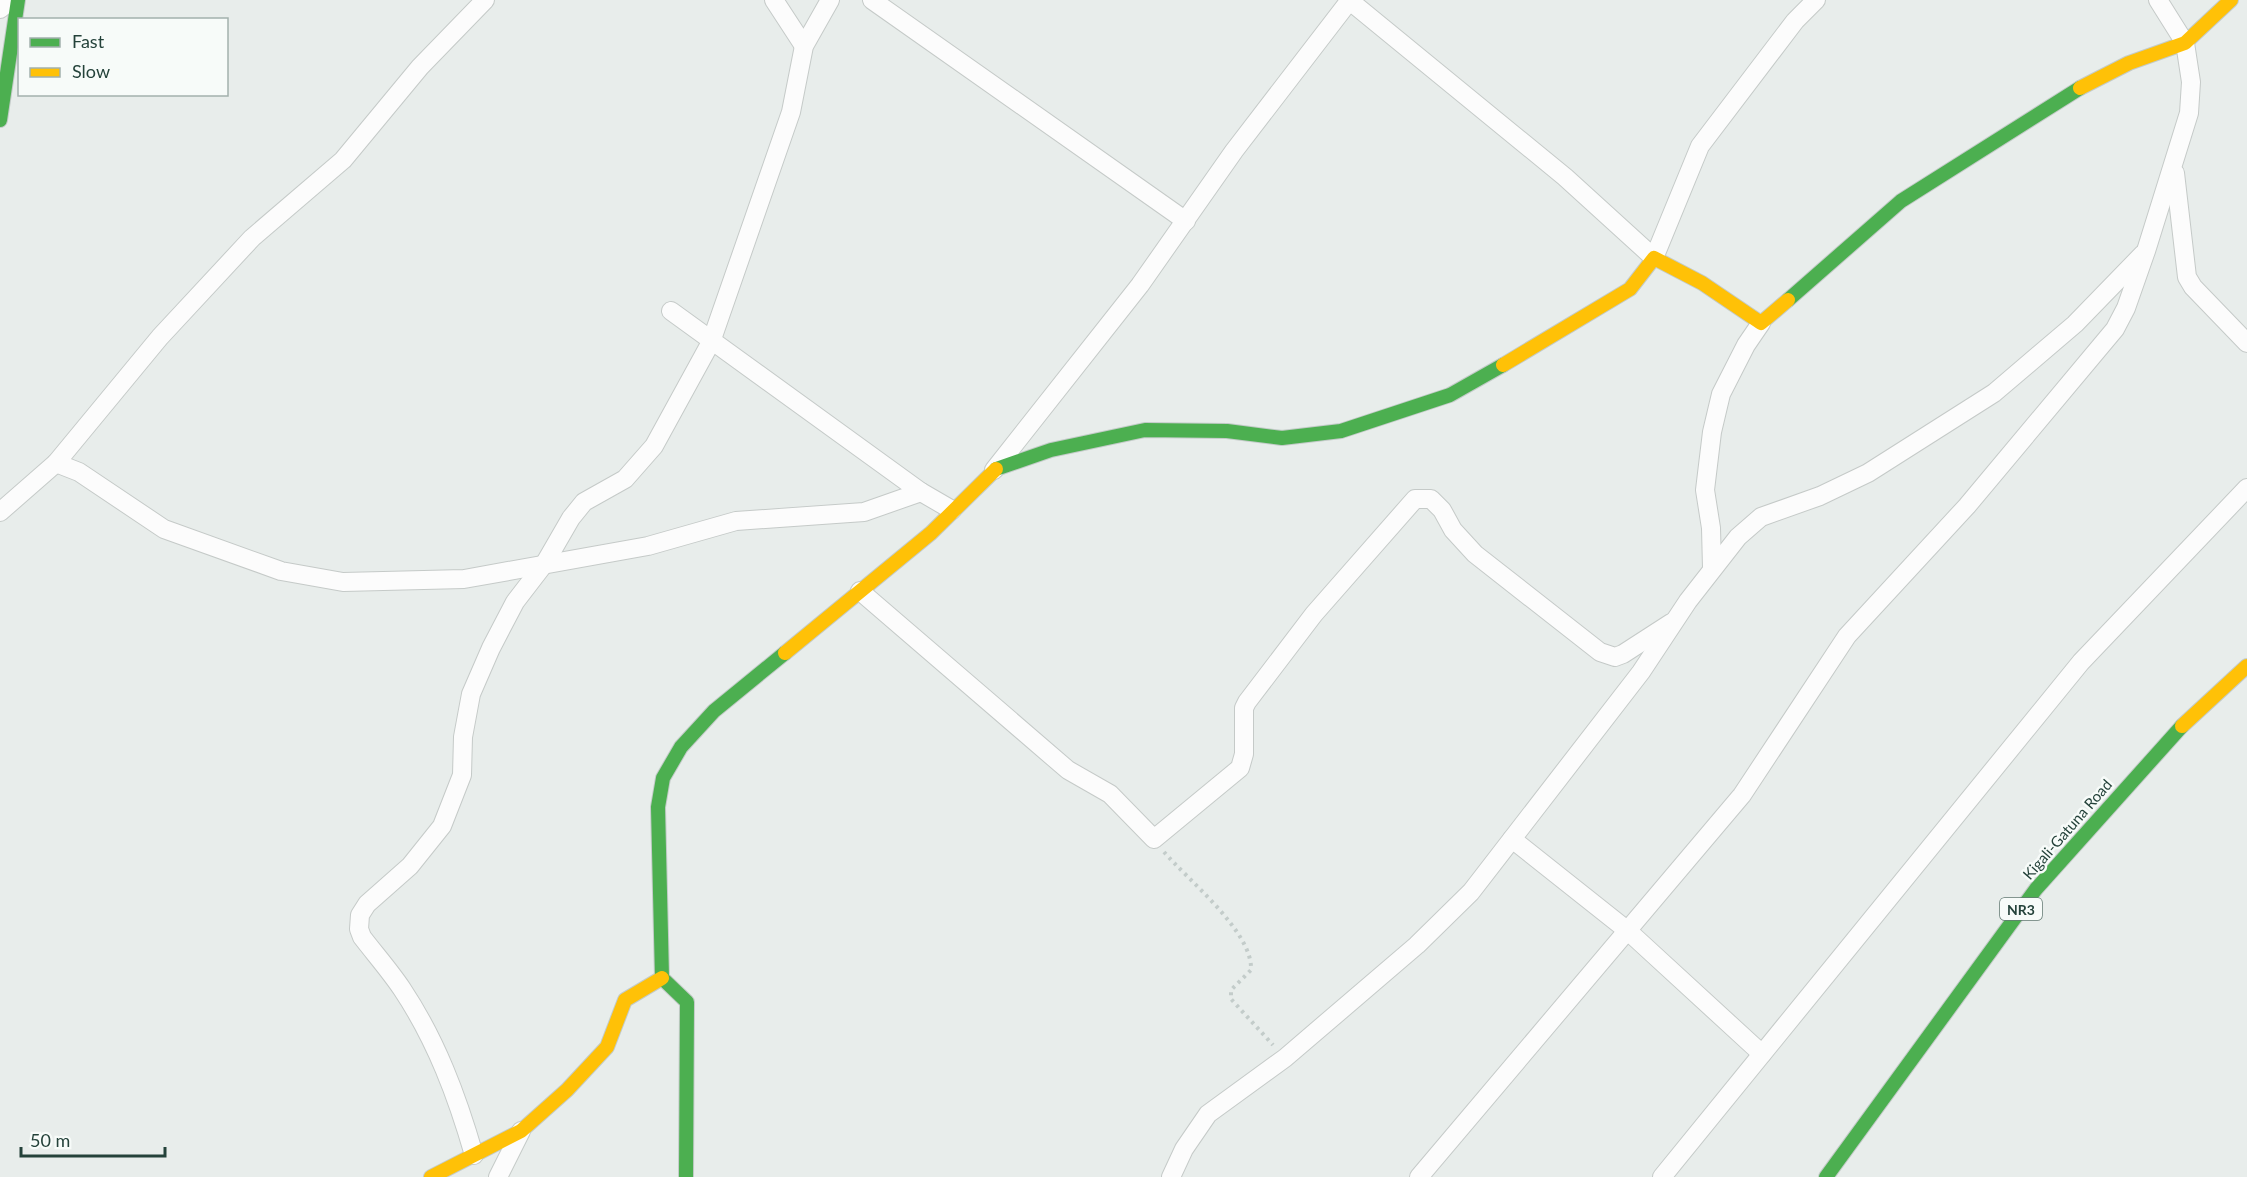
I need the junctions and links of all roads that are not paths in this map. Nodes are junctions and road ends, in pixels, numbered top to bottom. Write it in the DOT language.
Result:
graph roads {
  1 [pos="11,0"];
  2 [pos="18,0"];
  3 [pos="485,0"];
  4 [pos="774,0"];
  5 [pos="830,0"];
  6 [pos="872,0"];
  7 [pos="1350,0"];
  8 [pos="1816,0"];
  9 [pos="2158,0"];
  10 [pos="2231,0"];
  11 [pos="0,9"];
  12 [pos="2186,43"];
  13 [pos="804,46"];
  14 [pos="0,120"];
  15 [pos="2175,166"];
  16 [pos="1186,222"];
  17 [pos="2146,251"];
  18 [pos="1654,258"];
  19 [pos="671,311"];
  20 [pos="1761,322"];
  21 [pos="711,342"];
  22 [pos="2247,343"];
  23 [pos="56,463"];
  24 [pos="994,470"];
  25 [pos="2247,488"];
  26 [pos="921,492"];
  27 [pos="952,510"];
  28 [pos="0,512"];
  29 [pos="545,563"];
  30 [pos="1712,568"];
  31 [pos="860,591"];
  32 [pos="1677,619"];
  33 [pos="2247,666"];
  34 [pos="1512,839"];
  35 [pos="1628,931"];
  36 [pos="662,978"];
  37 [pos="1762,1054"];
  38 [pos="521,1131"];
  39 [pos="474,1155"];
  40 [pos="431,1177"];
  41 [pos="498,1177"];
  42 [pos="686,1177"];
  43 [pos="1171,1177"];
  44 [pos="1419,1177"];
  45 [pos="1662,1177"];
  46 [pos="1826,1177"];
  1 -- 11 [label="street"];
  2 -- 14 [label="main road"];
  3 -- 23 [label="street"];
  4 -- 13 [label="street"];
  5 -- 13 [label="street"];
  6 -- 16 [label="street"];
  7 -- 16 [label="street"];
  7 -- 18 [label="street"];
  8 -- 18 [label="street"];
  9 -- 12 [label="street"];
  10 -- 12 [label="main road"];
  12 -- 15 [label="street"];
  12 -- 20 [label="main road"];
  13 -- 21 [label="street"];
  15 -- 17 [label="street"];
  15 -- 22 [label="street"];
  16 -- 24 [label="street"];
  17 -- 30 [label="street"];
  17 -- 35 [label="street"];
  18 -- 20 [label="main road"];
  18 -- 24 [label="main road"];
  19 -- 21 [label="street"];
  20 -- 30 [label="street"];
  21 -- 26 [label="street"];
  21 -- 29 [label="street"];
  23 -- 28 [label="street"];
  23 -- 29 [label="street"];
  24 -- 27 [label="main road"];
  25 -- 37 [label="street"];
  26 -- 27 [label="street"];
  26 -- 29 [label="street"];
  27 -- 31 [label="main road"];
  29 -- 39 [label="street"];
  30 -- 32 [label="street"];
  31 -- 32 [label="street"];
  31 -- 36 [label="main road"];
  32 -- 34 [label="street"];
  33 -- 46 [label="main road, Kigali-Gatuna Road / NR3"];
  34 -- 35 [label="street"];
  34 -- 43 [label="street"];
  35 -- 37 [label="street"];
  35 -- 44 [label="street"];
  36 -- 38 [label="main road"];
  36 -- 42 [label="main road"];
  37 -- 45 [label="street"];
  38 -- 39 [label="main road"];
  38 -- 41 [label="street"];
  39 -- 40 [label="main road"];
}
